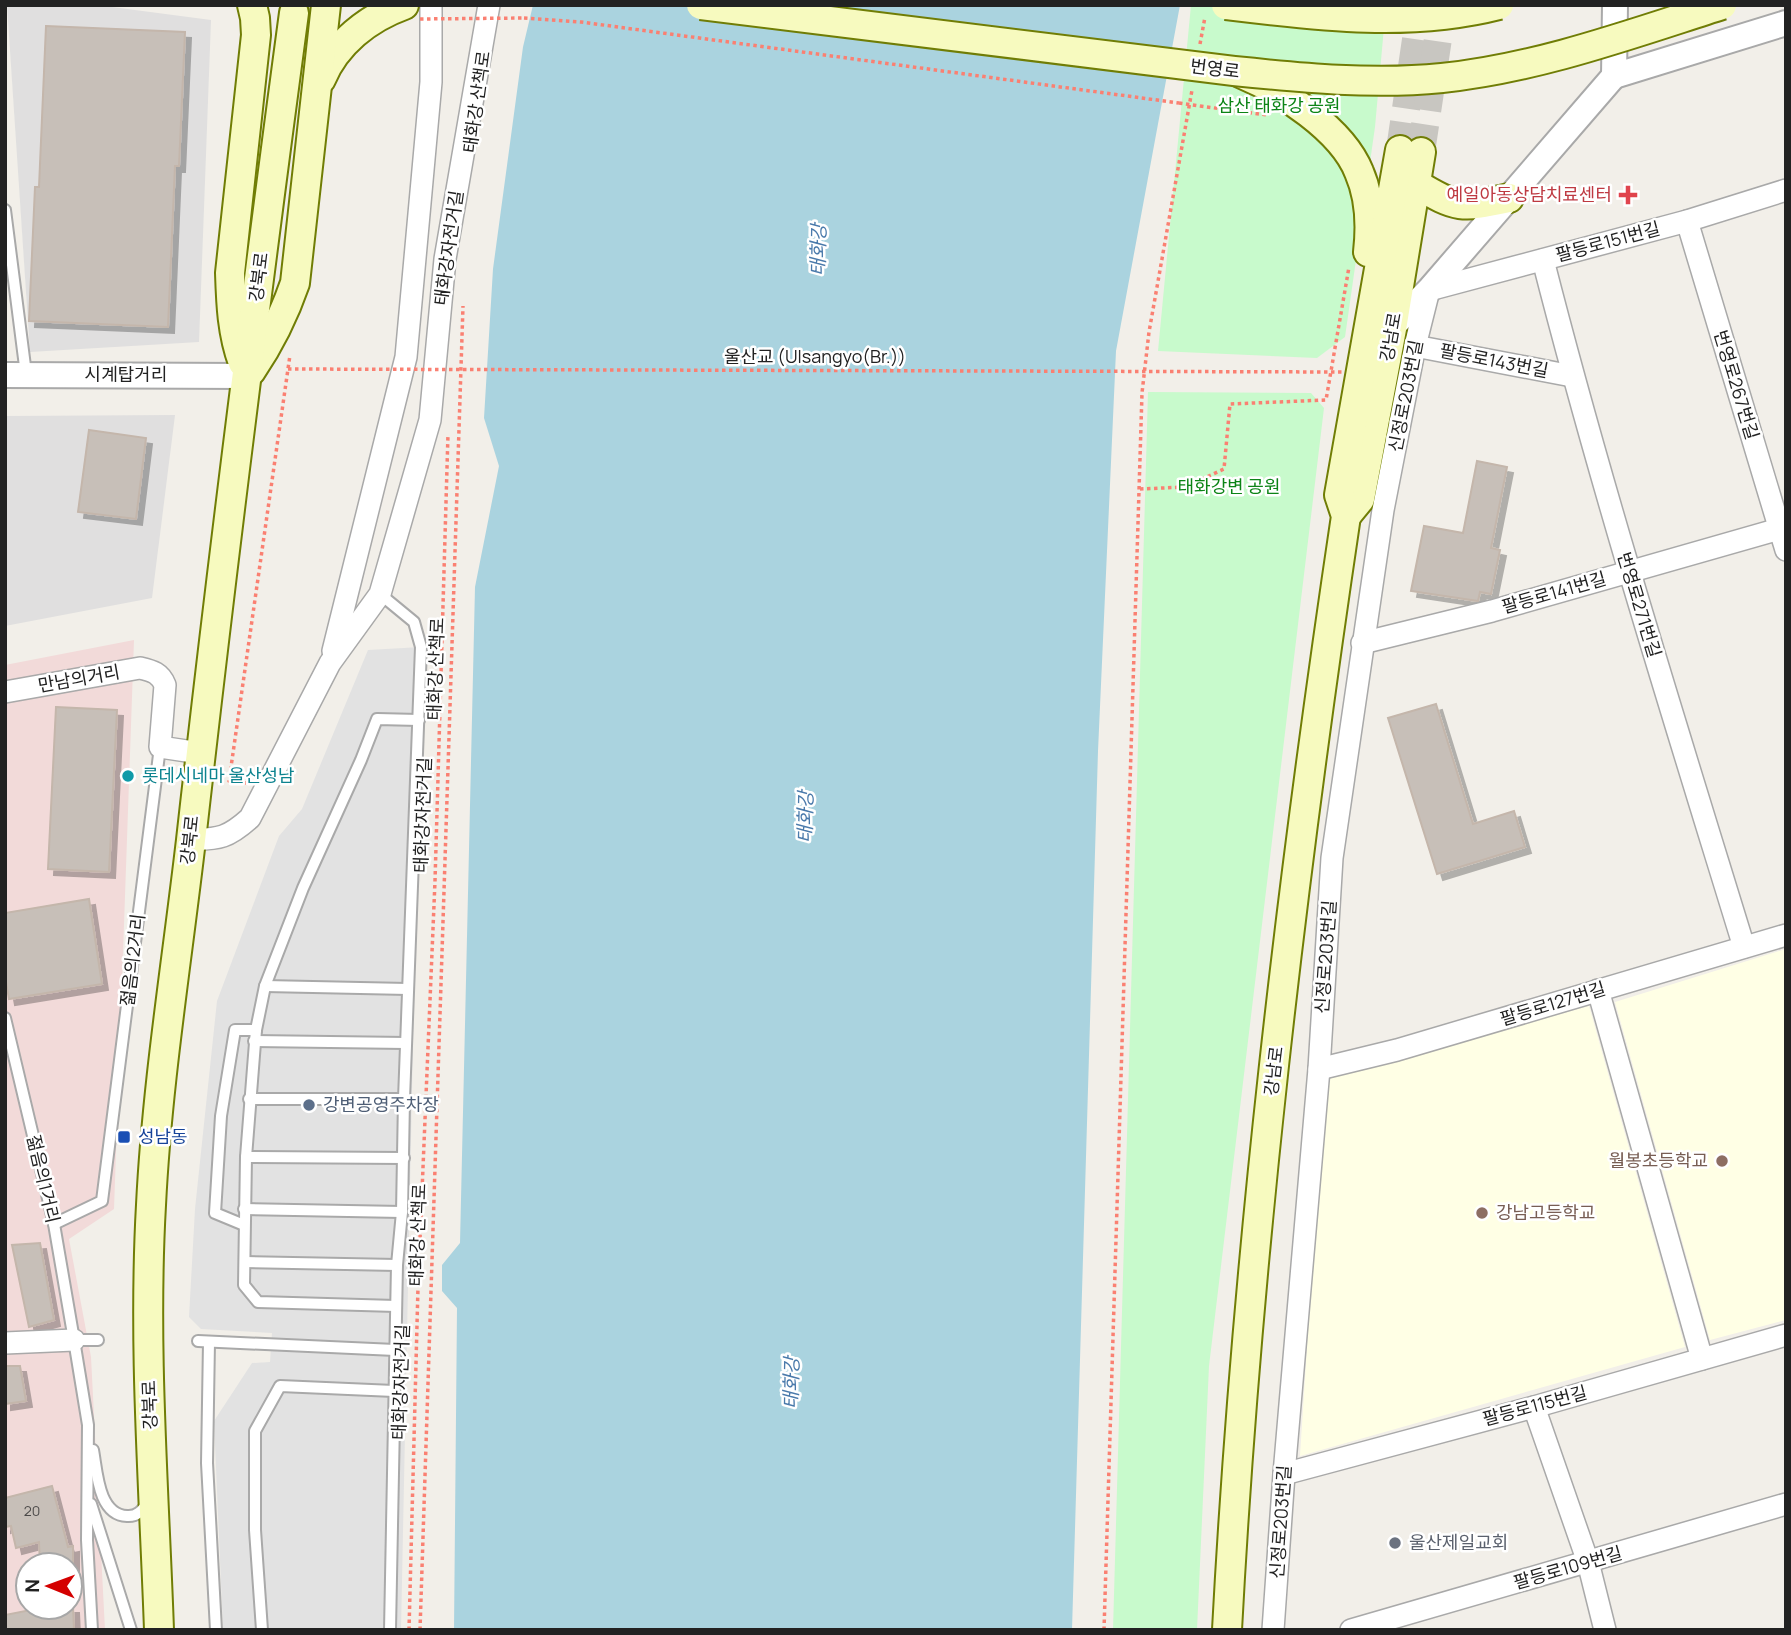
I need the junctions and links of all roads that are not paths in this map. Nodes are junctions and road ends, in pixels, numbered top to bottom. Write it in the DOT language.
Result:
graph roads {
  1 [pos="252,5"];
  2 [pos="260,5"];
  3 [pos="326,5"];
  4 [pos="701,5"];
  5 [pos="1499,5"];
  6 [pos="1615,5"];
  7 [pos="1722,5"];
  8 [pos="1236,8"];
  9 [pos="418,10"];
  10 [pos="294,13"];
  11 [pos="496,14"];
  12 [pos="1786,23"];
  13 [pos="256,35"];
  14 [pos="1234,71"];
  15 [pos="1614,76"];
  16 [pos="316,92"];
  17 [pos="1416,184"];
  18 [pos="1786,190"];
  19 [pos="1509,198"];
  20 [pos="5,210"];
  21 [pos="1687,221"];
  22 [pos="1543,260"];
  23 [pos="1429,290"];
  24 [pos="1392,329"];
  25 [pos="1415,346"];
  26 [pos="1356,365"];
  27 [pos="15,374"];
  28 [pos="247,376"];
  29 [pos="1572,376"];
  30 [pos="1346,516"];
  31 [pos="1783,528"];
  32 [pos="1786,550"];
  33 [pos="1629,572"];
  34 [pos="380,593"];
  35 [pos="1362,643"];
  36 [pos="330,663"];
  37 [pos="153,670"];
  38 [pos="5,692"];
  39 [pos="419,720"];
  40 [pos="160,747"];
  41 [pos="200,753"];
  42 [pos="191,839"];
  43 [pos="1786,935"];
  44 [pos="1744,947"];
  45 [pos="265,986"];
  46 [pos="408,989"];
  47 [pos="1598,990"];
  48 [pos="5,1018"];
  49 [pos="255,1036"];
  50 [pos="406,1043"];
  51 [pos="1319,1069"];
  52 [pos="249,1099"];
  53 [pos="404,1099"];
  54 [pos="246,1157"];
  55 [pos="404,1158"];
  56 [pos="244,1209"];
  57 [pos="402,1212"];
  58 [pos="54,1224"];
  59 [pos="244,1225"];
  60 [pos="245,1262"];
  61 [pos="397,1265"];
  62 [pos="396,1306"];
  63 [pos="1786,1335"];
  64 [pos="74,1340"];
  65 [pos="98,1340"];
  66 [pos="5,1343"];
  67 [pos="395,1350"];
  68 [pos="1702,1359"];
  69 [pos="394,1391"];
  70 [pos="1534,1407"];
  71 [pos="88,1425"];
  72 [pos="1284,1474"];
  73 [pos="153,1488"];
  74 [pos="89,1494"];
  75 [pos="1786,1504"];
  76 [pos="1588,1562"];
  77 [pos="92,1630"];
  78 [pos="131,1630"];
  79 [pos="159,1630"];
  80 [pos="216,1630"];
  81 [pos="262,1630"];
  82 [pos="390,1630"];
  83 [pos="1227,1630"];
  84 [pos="1273,1630"];
  85 [pos="1351,1630"];
  86 [pos="1605,1630"];
  1 -- 13 [label="main road"];
  2 -- 13 [label="main road"];
  3 -- 16 [label="main road"];
  4 -- 14 [label="main road, 번영로, bridge"];
  5 -- 8 [label="main road, bridge"];
  6 -- 15 [label="street"];
  7 -- 14 [label="main road, 번영로, bridge"];
  9 -- 16 [label="main road"];
  9 -- 36 [label="street"];
  10 -- 28 [label="main road, 강북로"];
  11 -- 34 [label="street"];
  12 -- 15 [label="street"];
  13 -- 28 [label="main road"];
  14 -- 26 [label="main road, bridge"];
  15 -- 19 [label="street"];
  16 -- 28 [label="main road"];
  17 -- 19 [label="main road"];
  17 -- 24 [label="main road, 강남로"];
  17 -- 26 [label="main road, 강남로"];
  18 -- 21 [label="street, 팔등로151번길"];
  19 -- 23 [label="street"];
  20 -- 27 [label="lane"];
  21 -- 22 [label="street, 팔등로151번길"];
  21 -- 31 [label="street, 번영로267번길"];
  22 -- 23 [label="street, 팔등로151번길"];
  22 -- 29 [label="street, 번영로271번길"];
  23 -- 24 [label="street"];
  23 -- 25 [label="street, 신정로203번길"];
  24 -- 26 [label="street"];
  24 -- 30 [label="main road, 강남로"];
  25 -- 29 [label="street, 팔등로143번길"];
  25 -- 35 [label="street, 신정로203번길"];
  26 -- 30 [label="main road, 강남로"];
  27 -- 28 [label="street, 시계탑거리"];
  28 -- 41 [label="main road, 강북로"];
  29 -- 33 [label="street, 번영로271번길"];
  30 -- 83 [label="main road, 강남로"];
  31 -- 32 [label="street, 번영로267번길"];
  31 -- 33 [label="street, 팔등로141번길"];
  33 -- 35 [label="street, 팔등로141번길"];
  33 -- 44 [label="street, 번영로271번길"];
  34 -- 36 [label="street"];
  34 -- 39 [label="lane"];
  35 -- 51 [label="street, 신정로203번길"];
  36 -- 42 [label="street"];
  37 -- 38 [label="street, 만남의거리"];
  37 -- 40 [label="street, 젊음의2거리"];
  39 -- 45 [label="lane"];
  39 -- 46 [label="lane"];
  40 -- 41 [label="street"];
  40 -- 58 [label="lane, 젊음의2거리"];
  41 -- 42 [label="main road, 강북로"];
  42 -- 73 [label="main road, 강북로"];
  43 -- 44 [label="street, 팔등로127번길"];
  44 -- 47 [label="street, 팔등로127번길"];
  45 -- 46 [label="lane"];
  45 -- 49 [label="lane"];
  46 -- 50 [label="lane"];
  47 -- 51 [label="street, 팔등로127번길"];
  47 -- 68 [label="street"];
  48 -- 58 [label="lane, 젊음의1거리"];
  49 -- 50 [label="lane"];
  49 -- 52 [label="lane"];
  49 -- 59 [label="lane"];
  50 -- 53 [label="lane"];
  51 -- 72 [label="street, 신정로203번길"];
  52 -- 53 [label="lane"];
  52 -- 54 [label="lane"];
  53 -- 55 [label="lane"];
  54 -- 55 [label="lane"];
  54 -- 56 [label="lane"];
  55 -- 57 [label="lane"];
  56 -- 57 [label="lane"];
  56 -- 59 [label="lane"];
  57 -- 61 [label="lane"];
  58 -- 64 [label="lane, 젊음의1거리"];
  59 -- 60 [label="lane"];
  60 -- 61 [label="lane"];
  60 -- 62 [label="lane"];
  61 -- 62 [label="lane"];
  62 -- 67 [label="lane"];
  63 -- 68 [label="street, 팔등로115번길"];
  64 -- 65 [label="lane"];
  64 -- 66 [label="street"];
  64 -- 71 [label="lane"];
  67 -- 69 [label="lane"];
  67 -- 80 [label="lane"];
  68 -- 70 [label="street, 팔등로115번길"];
  69 -- 81 [label="lane"];
  69 -- 82 [label="lane"];
  70 -- 72 [label="street, 팔등로115번길"];
  70 -- 76 [label="street"];
  71 -- 73 [label="lane"];
  71 -- 74 [label="lane"];
  72 -- 84 [label="street, 신정로203번길"];
  73 -- 79 [label="main road, 강북로"];
  74 -- 77 [label="lane"];
  74 -- 78 [label="lane"];
  75 -- 76 [label="street, 팔등로109번길"];
  76 -- 85 [label="street, 팔등로109번길"];
  76 -- 86 [label="street"];
}
